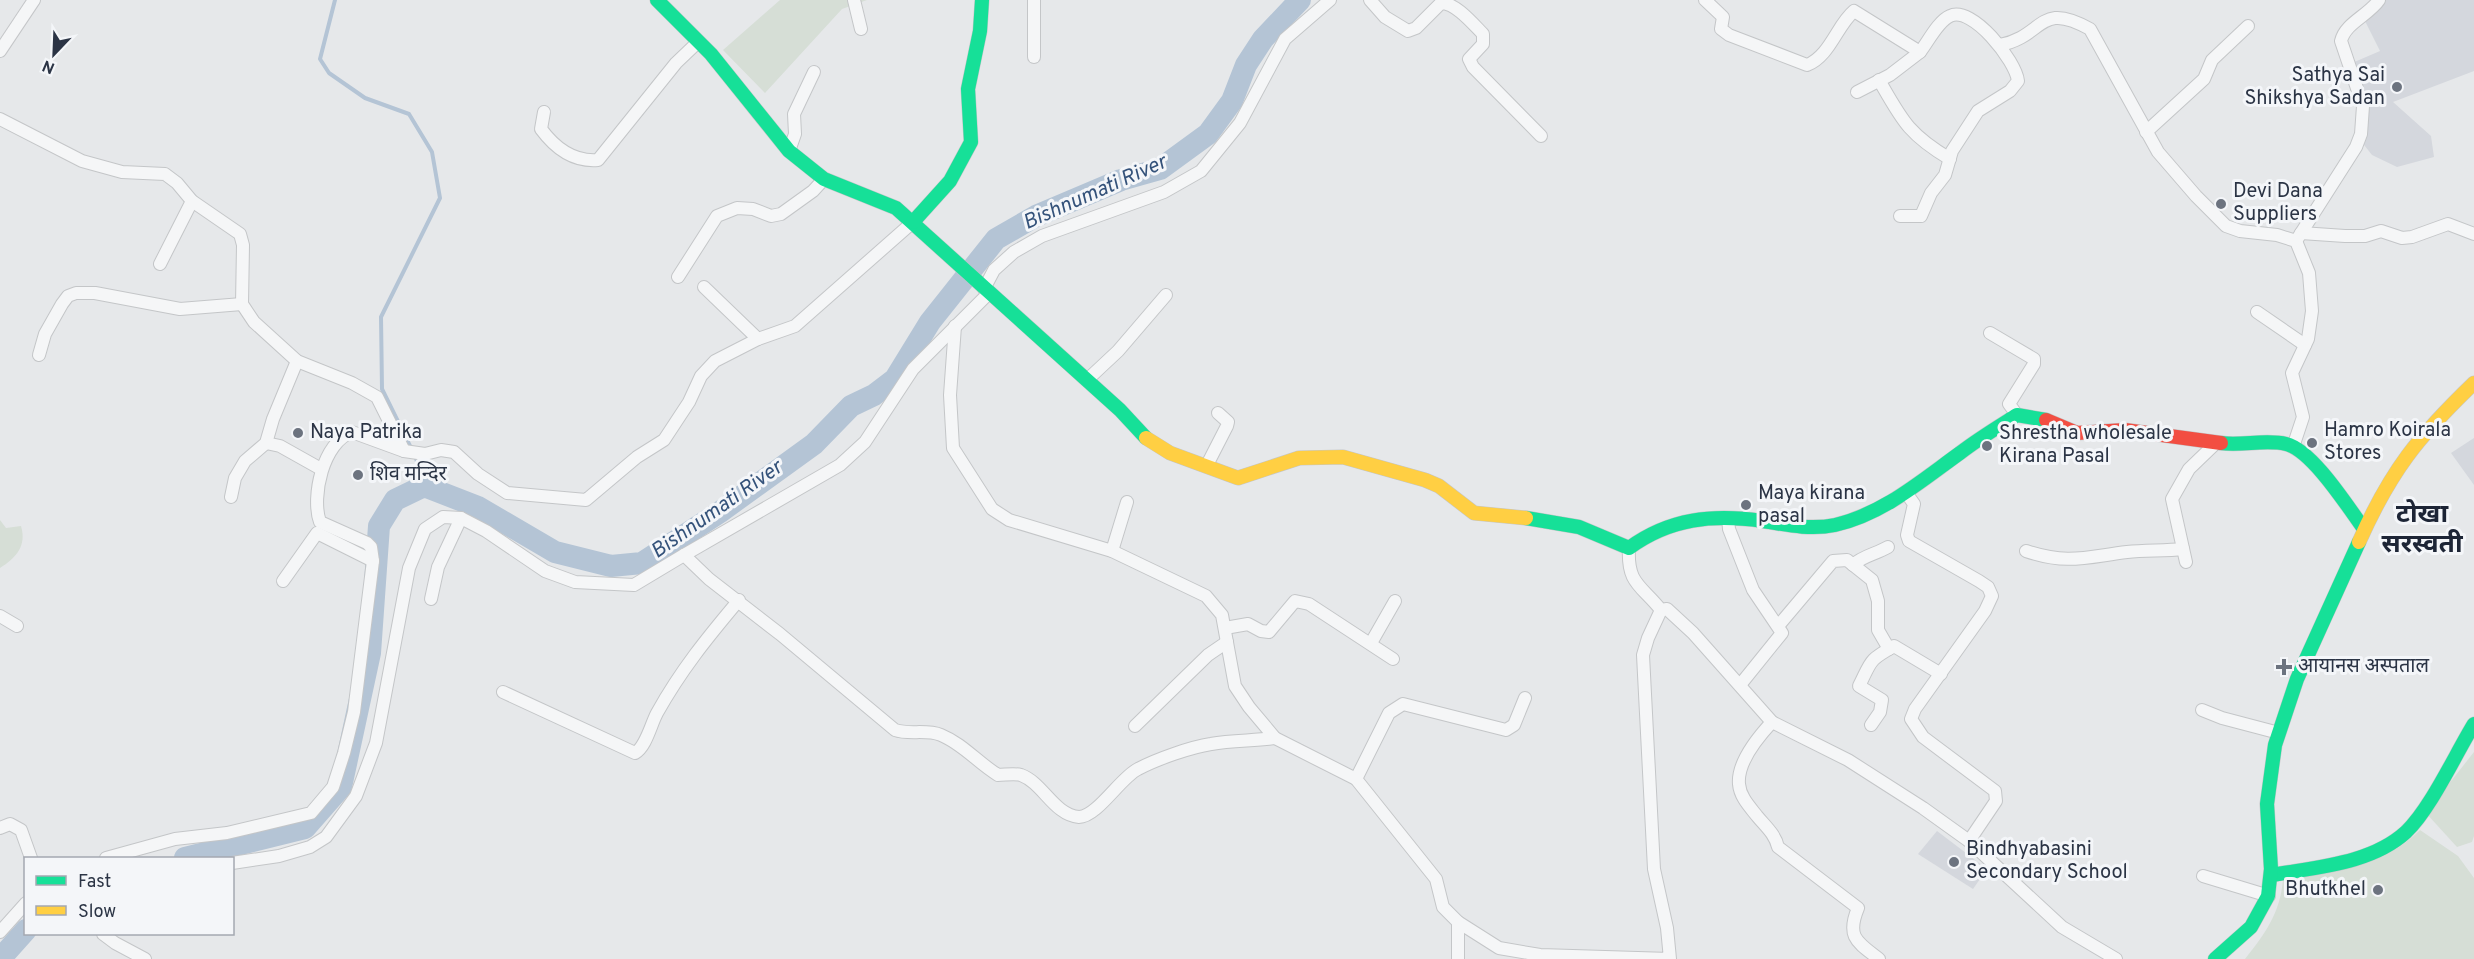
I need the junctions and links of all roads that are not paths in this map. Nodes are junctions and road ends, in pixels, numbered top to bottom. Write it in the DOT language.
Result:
graph roads {
  1 [pos="34,0"];
  2 [pos="657,0"];
  3 [pos="854,0"];
  4 [pos="982,0"];
  5 [pos="1034,0"];
  6 [pos="1330,0"];
  7 [pos="1370,0"];
  8 [pos="1705,0"];
  9 [pos="2379,0"];
  10 [pos="1854,5"];
  11 [pos="2248,26"];
  12 [pos="861,29"];
  13 [pos="698,42"];
  14 [pos="2000,45"];
  15 [pos="0,51"];
  16 [pos="1920,52"];
  17 [pos="1034,57"];
  18 [pos="814,72"];
  19 [pos="1879,80"];
  20 [pos="1857,92"];
  21 [pos="544,112"];
  22 [pos="0,119"];
  23 [pos="2146,132"];
  24 [pos="1541,136"];
  25 [pos="789,151"];
  26 [pos="1950,159"];
  27 [pos="824,179"];
  28 [pos="192,201"];
  29 [pos="1900,216"];
  30 [pos="913,222"];
  31 [pos="2474,234"];
  32 [pos="2298,237"];
  33 [pos="160,264"];
  34 [pos="678,278"];
  35 [pos="704,287"];
  36 [pos="984,288"];
  37 [pos="1166,295"];
  38 [pos="242,304"];
  39 [pos="2257,312"];
  40 [pos="955,326"];
  41 [pos="1990,333"];
  42 [pos="758,339"];
  43 [pos="2305,345"];
  44 [pos="39,355"];
  45 [pos="297,361"];
  46 [pos="1087,380"];
  47 [pos="2474,382"];
  48 [pos="1218,413"];
  49 [pos="2017,415"];
  50 [pos="267,443"];
  51 [pos="2216,443"];
  52 [pos="2294,447"];
  53 [pos="404,451"];
  54 [pos="1207,465"];
  55 [pos="321,469"];
  56 [pos="1907,494"];
  57 [pos="231,497"];
  58 [pos="1127,501"];
  59 [pos="461,518"];
  60 [pos="1728,518"];
  61 [pos="2364,529"];
  62 [pos="1888,547"];
  63 [pos="1629,548"];
  64 [pos="1112,551"];
  65 [pos="2026,551"];
  66 [pos="684,555"];
  67 [pos="373,561"];
  68 [pos="1853,565"];
  69 [pos="283,581"];
  70 [pos="431,599"];
  71 [pos="738,600"];
  72 [pos="1395,601"];
  73 [pos="1661,610"];
  74 [pos="0,616"];
  75 [pos="1779,625"];
  76 [pos="17,626"];
  77 [pos="1225,628"];
  78 [pos="1227,642"];
  79 [pos="1371,643"];
  80 [pos="1889,649"];
  81 [pos="1393,659"];
  82 [pos="1941,674"];
  83 [pos="1740,685"];
  84 [pos="502,692"];
  85 [pos="1525,698"];
  86 [pos="2202,710"];
  87 [pos="1772,722"];
  88 [pos="2474,724"];
  89 [pos="1871,725"];
  90 [pos="1135,726"];
  91 [pos="2279,733"];
  92 [pos="1275,738"];
  93 [pos="1356,779"];
  94 [pos="0,828"];
  95 [pos="1969,841"];
  96 [pos="31,857"];
  97 [pos="110,857"];
  98 [pos="234,863"];
  99 [pos="2272,875"];
  100 [pos="2203,876"];
  101 [pos="2269,896"];
  102 [pos="24,905"];
  103 [pos="1458,922"];
  104 [pos="0,932"];
  105 [pos="106,935"];
  106 [pos="145,959"];
  107 [pos="1458,959"];
  108 [pos="1879,959"];
  109 [pos="2116,959"];
  110 [pos="2215,959"];
  1 -- 15 [label="street"];
  2 -- 13 [label="street"];
  3 -- 12 [label="street"];
  4 -- 30 [label="street"];
  5 -- 17 [label="street"];
  6 -- 36 [label="street"];
  7 -- 24 [label="street"];
  8 -- 10 [label="street"];
  9 -- 32 [label="street"];
  10 -- 16 [label="street"];
  11 -- 23 [label="street"];
  13 -- 21 [label="street"];
  13 -- 25 [label="street"];
  14 -- 16 [label="street"];
  14 -- 23 [label="street"];
  14 -- 26 [label="street"];
  16 -- 19 [label="street"];
  18 -- 25 [label="street"];
  19 -- 20 [label="street"];
  19 -- 26 [label="street"];
  22 -- 28 [label="street"];
  23 -- 32 [label="street"];
  25 -- 27 [label="street"];
  26 -- 29 [label="street"];
  27 -- 30 [label="street"];
  27 -- 34 [label="street"];
  28 -- 33 [label="street"];
  28 -- 38 [label="street"];
  30 -- 36 [label="street"];
  30 -- 42 [label="street"];
  31 -- 32 [label="street"];
  32 -- 43 [label="street"];
  35 -- 42 [label="street"];
  36 -- 40 [label="street"];
  36 -- 46 [label="street"];
  37 -- 46 [label="street"];
  38 -- 44 [label="street"];
  38 -- 45 [label="street"];
  39 -- 43 [label="street"];
  40 -- 64 [label="street"];
  40 -- 66 [label="street"];
  41 -- 49 [label="street"];
  42 -- 53 [label="street"];
  43 -- 52 [label="street"];
  45 -- 50 [label="street"];
  45 -- 53 [label="street"];
  46 -- 54 [label="street"];
  47 -- 61 [label="street"];
  48 -- 54 [label="street"];
  49 -- 51 [label="street"];
  49 -- 56 [label="street"];
  50 -- 55 [label="street"];
  50 -- 57 [label="street"];
  51 -- 52 [label="street"];
  51 -- 65 [label="street"];
  52 -- 61 [label="street"];
  53 -- 55 [label="street"];
  54 -- 63 [label="street"];
  55 -- 67 [label="street"];
  56 -- 60 [label="street"];
  56 -- 82 [label="street"];
  58 -- 64 [label="street"];
  59 -- 66 [label="street"];
  59 -- 70 [label="street"];
  59 -- 98 [label="street"];
  60 -- 63 [label="street"];
  60 -- 75 [label="street"];
  61 -- 91 [label="street"];
  62 -- 68 [label="street"];
  63 -- 73 [label="street"];
  64 -- 77 [label="street"];
  66 -- 71 [label="street"];
  67 -- 69 [label="street"];
  67 -- 97 [label="street"];
  68 -- 75 [label="street"];
  68 -- 80 [label="street"];
  71 -- 84 [label="street"];
  71 -- 92 [label="street"];
  72 -- 79 [label="street"];
  73 -- 83 [label="street"];
  73 -- 103 [label="street"];
  74 -- 76 [label="street"];
  75 -- 83 [label="street"];
  77 -- 78 [label="street"];
  77 -- 79 [label="street"];
  78 -- 90 [label="street"];
  78 -- 92 [label="street"];
  79 -- 81 [label="street"];
  80 -- 82 [label="street"];
  80 -- 89 [label="street"];
  82 -- 95 [label="street"];
  83 -- 87 [label="street"];
  85 -- 93 [label="street"];
  86 -- 91 [label="street"];
  87 -- 95 [label="street"];
  87 -- 108 [label="street"];
  88 -- 99 [label="street"];
  91 -- 99 [label="street"];
  92 -- 93 [label="street"];
  93 -- 103 [label="street"];
  94 -- 96 [label="street"];
  95 -- 109 [label="street"];
  99 -- 101 [label="street"];
  100 -- 101 [label="street"];
  101 -- 110 [label="street"];
  102 -- 104 [label="street"];
  103 -- 107 [label="street"];
  105 -- 106 [label="street"];
}
